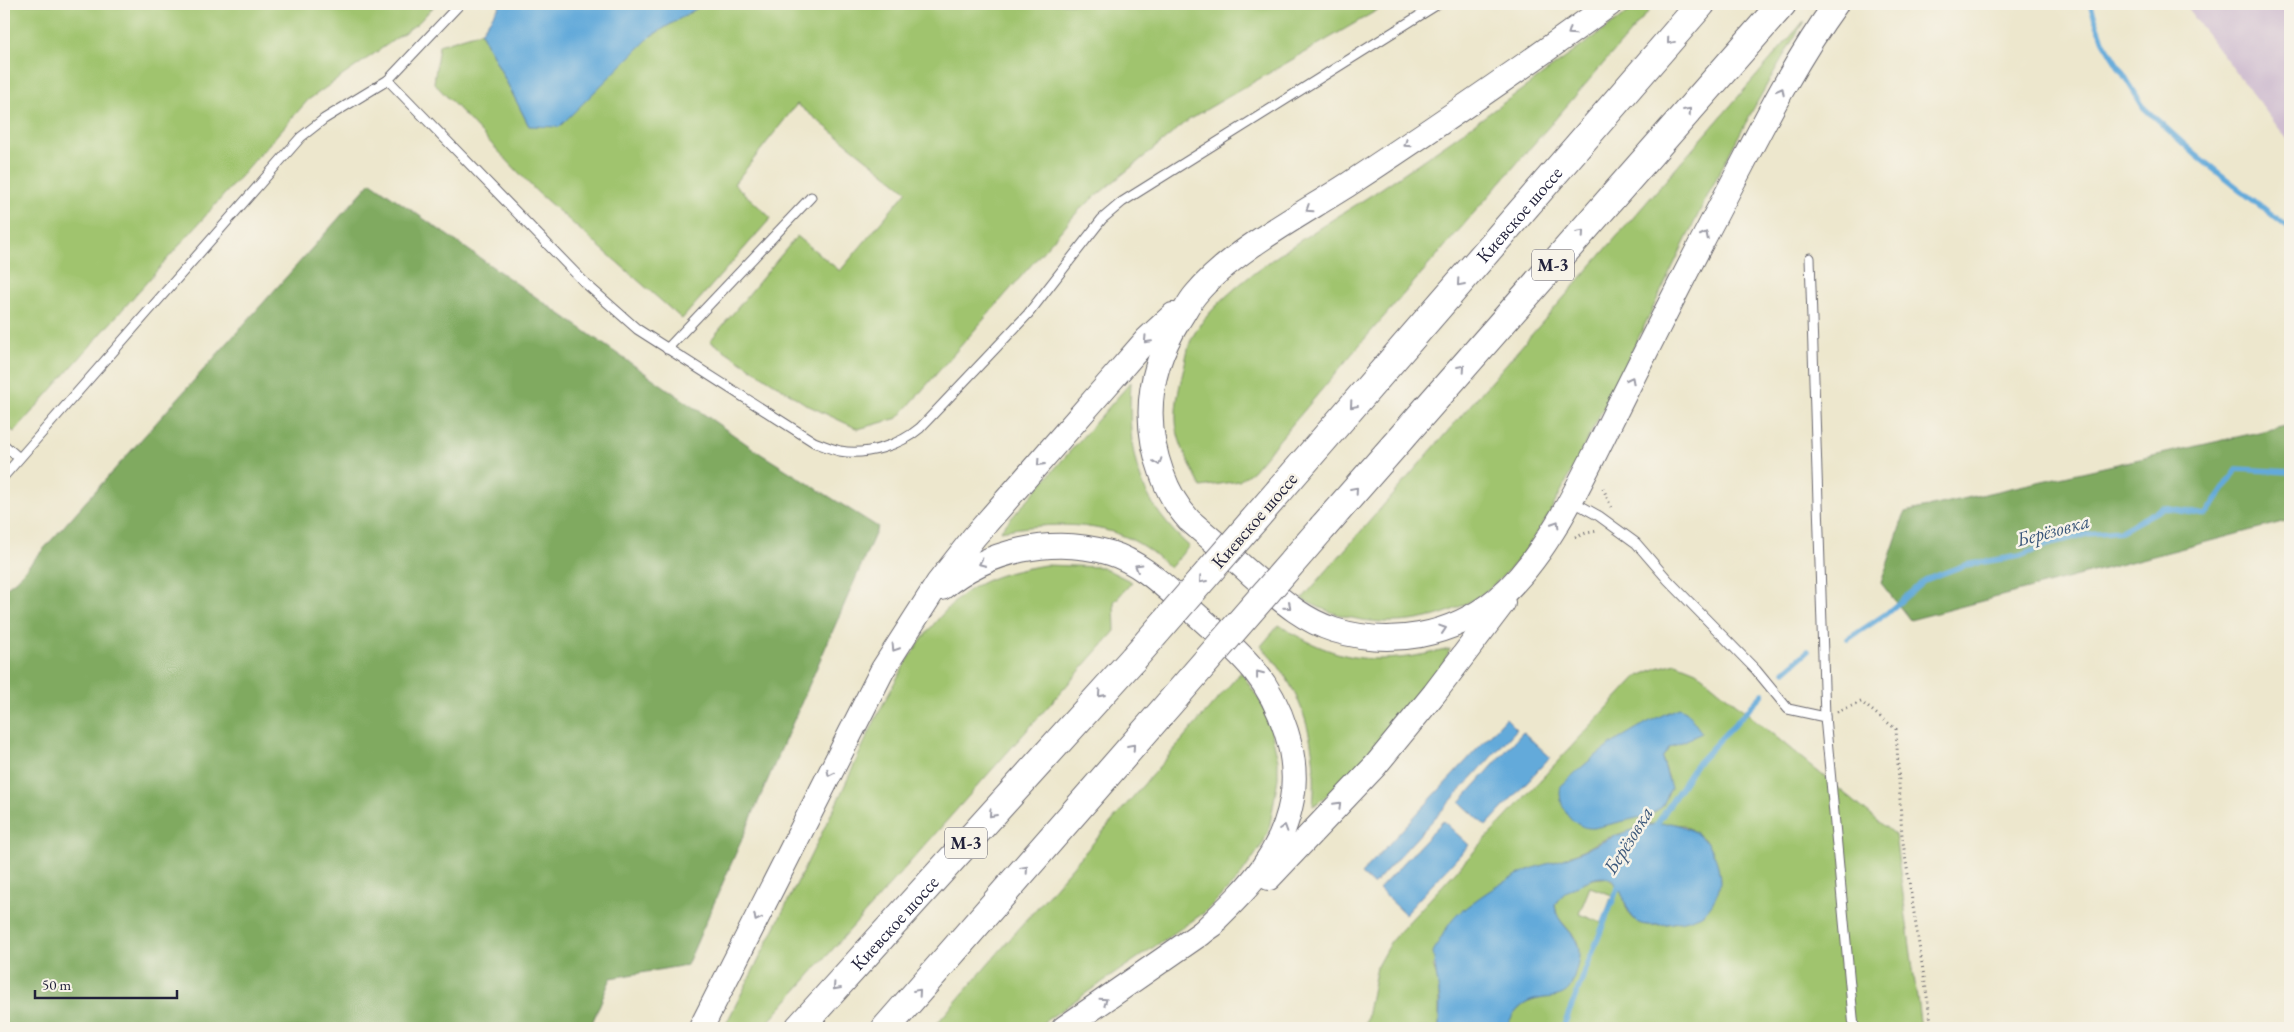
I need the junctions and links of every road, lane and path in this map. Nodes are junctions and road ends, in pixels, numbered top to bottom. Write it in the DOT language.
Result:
graph roads {
  1 [pos="460,4"];
  2 [pos="1438,4"];
  3 [pos="1610,4"];
  4 [pos="1701,4"];
  5 [pos="1782,4"];
  6 [pos="1836,4"];
  7 [pos="388,80"];
  8 [pos="811,197"];
  9 [pos="1810,258"];
  10 [pos="1195,295"];
  11 [pos="667,349"];
  12 [pos="4,445"];
  13 [pos="19,458"];
  14 [pos="4,476"];
  15 [pos="1570,501"];
  16 [pos="1522,575"];
  17 [pos="922,607"];
  18 [pos="1825,718"];
  19 [pos="1201,934"];
  20 [pos="701,1028"];
  21 [pos="799,1028"];
  22 [pos="886,1028"];
  23 [pos="1064,1028"];
  24 [pos="1854,1028"];
  25 [pos="1932,1028"];
  1 -- 7 [label="lane"];
  2 -- 11 [label="lane"];
  3 -- 10 [label="street, one-way"];
  4 -- 21 [label="highway, Киевское шоссе / М-3, one-way, bridge"];
  22 -- 5 [label="highway, М-3, one-way, bridge"];
  15 -- 6 [label="street, one-way"];
  7 -- 11 [label="lane"];
  7 -- 13 [label="lane"];
  8 -- 11 [label="lane"];
  9 -- 18 [label="lane"];
  10 -- 16 [label="street, one-way"];
  10 -- 17 [label="street, one-way"];
  12 -- 13 [label="lane"];
  13 -- 14 [label="lane"];
  16 -- 15 [label="street, one-way"];
  15 -- 18 [label="lane"];
  19 -- 16 [label="street, one-way"];
  19 -- 17 [label="street, one-way"];
  17 -- 20 [label="street, one-way"];
  18 -- 24 [label="lane"];
  18 -- 25 [label="path"];
  23 -- 19 [label="street, one-way"];
}
